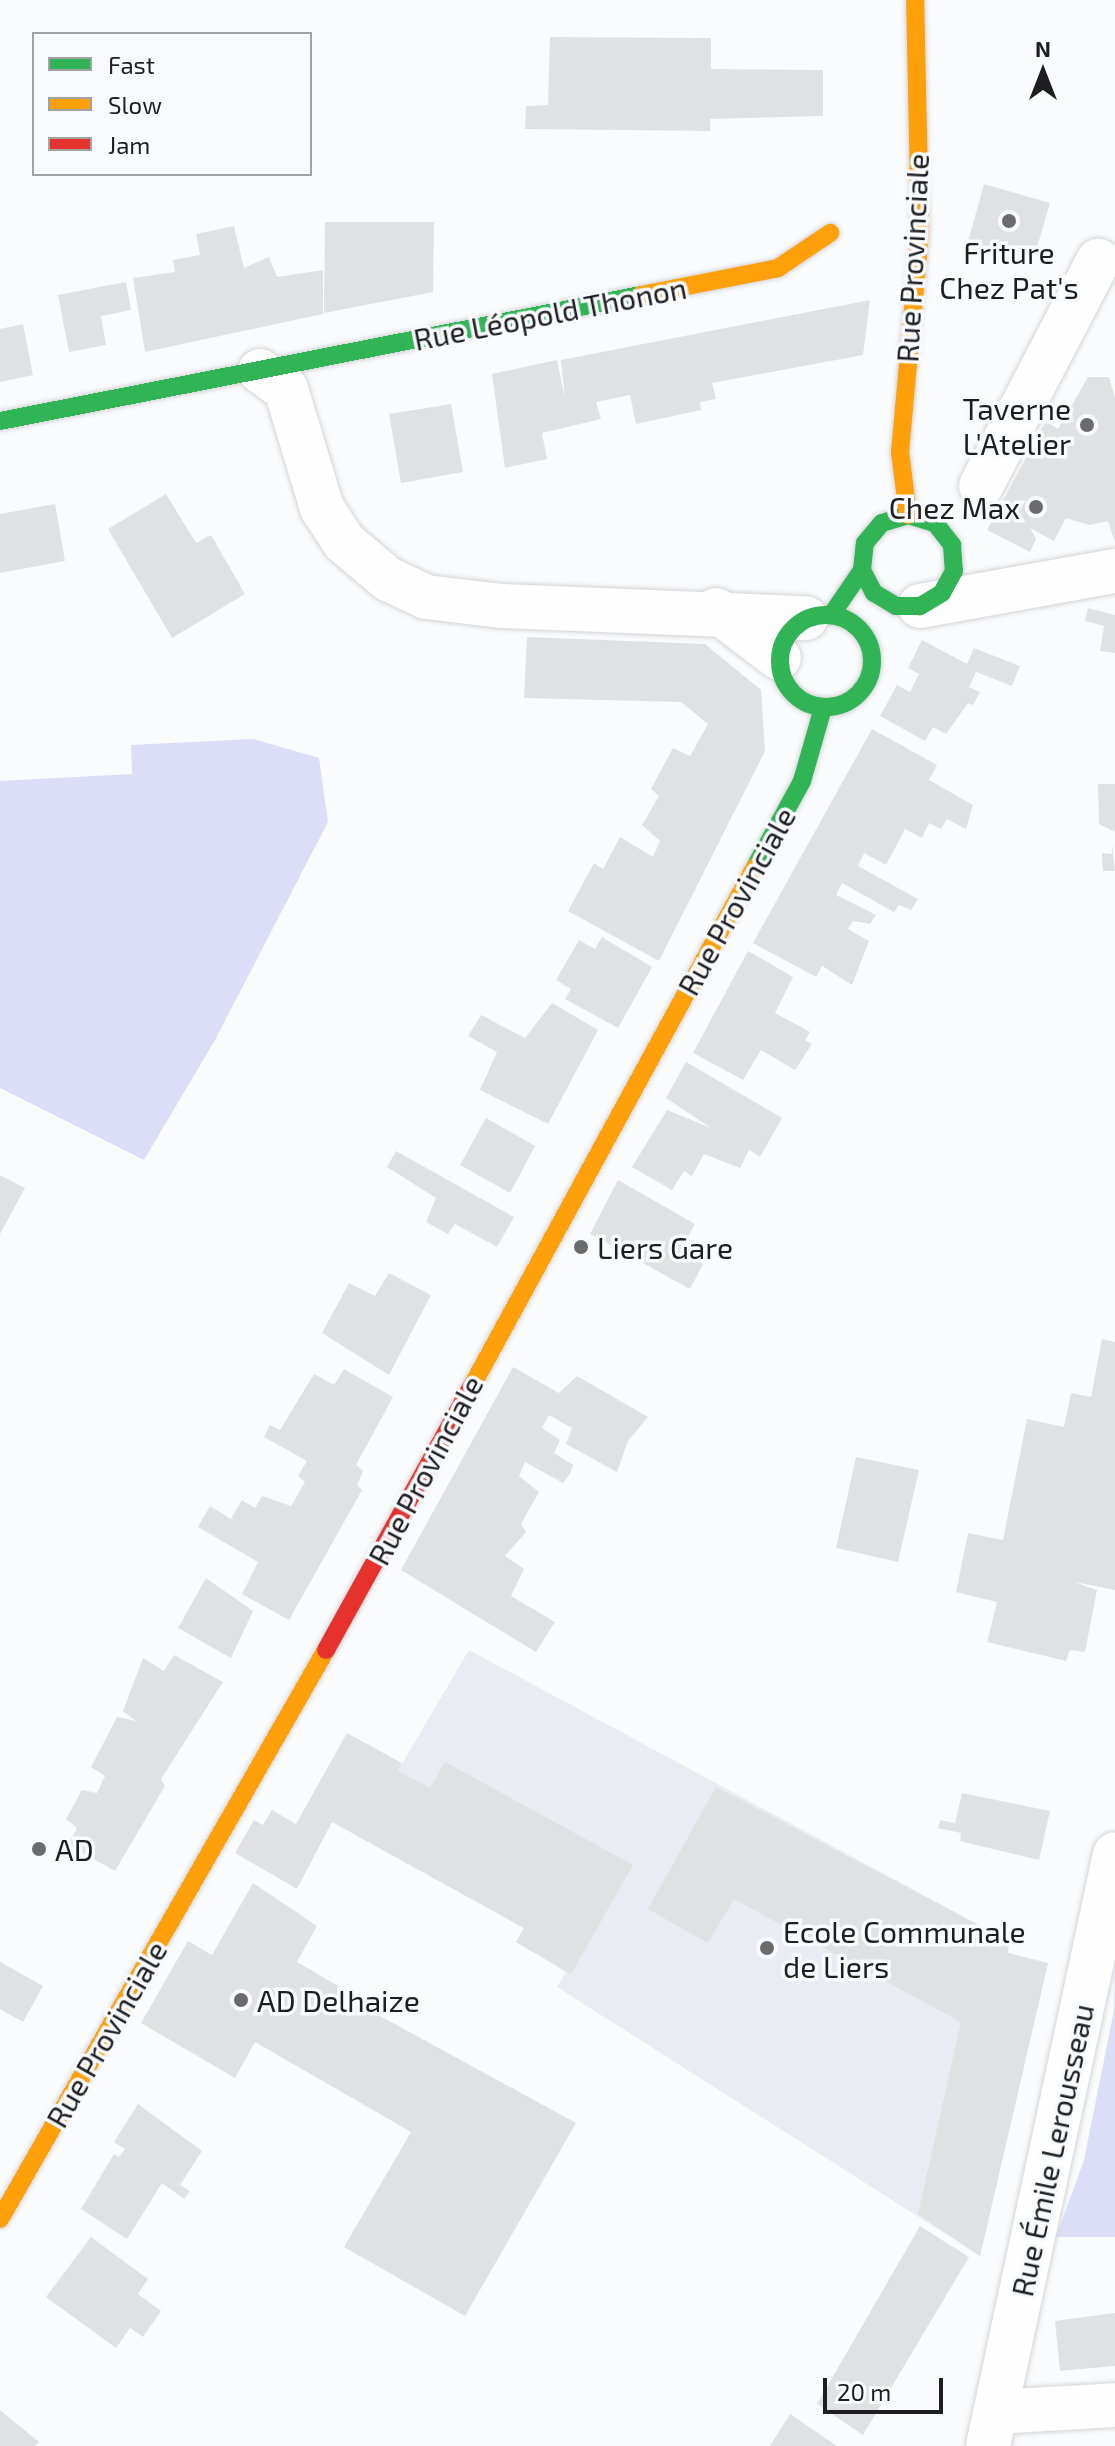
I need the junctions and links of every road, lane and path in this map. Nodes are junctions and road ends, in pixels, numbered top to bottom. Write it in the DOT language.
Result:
graph roads {
  1 [pos="915,0"];
  2 [pos="830,233"];
  3 [pos="1109,254"];
  4 [pos="260,371"];
  5 [pos="0,421"];
  6 [pos="981,486"];
  7 [pos="908,515"];
  8 [pos="952,545"];
  9 [pos="862,570"];
  10 [pos="1115,571"];
  11 [pos="1015,586"];
  12 [pos="908,606"];
  13 [pos="716,610"];
  14 [pos="819,616"];
  15 [pos="870,645"];
  16 [pos="779,658"];
  17 [pos="823,708"];
  18 [pos="1115,1854"];
  19 [pos="0,2219"];
  20 [pos="1115,2405"];
  21 [pos="992,2429"];
  1 -- 7 [label="main road, Rue Provinciale"];
  2 -- 4 [label="main road, Rue Léopold Thonon"];
  3 -- 6 [label="street"];
  4 -- 5 [label="main road, Rue Léopold Thonon"];
  4 -- 13 [label="street"];
  7 -- 8 [label="main road"];
  7 -- 9 [label="main road"];
  8 -- 11 [label="street"];
  8 -- 12 [label="main road"];
  9 -- 12 [label="main road"];
  9 -- 14 [label="main road"];
  10 -- 11 [label="street"];
  11 -- 12 [label="street"];
  12 -- 15 [label="main road"];
  13 -- 14 [label="street"];
  13 -- 16 [label="street"];
  14 -- 15 [label="main road"];
  14 -- 16 [label="main road"];
  15 -- 17 [label="main road"];
  16 -- 17 [label="main road"];
  17 -- 19 [label="main road, Rue Provinciale"];
  18 -- 21 [label="street, Rue Émile Lerousseau"];
  20 -- 21 [label="street"];
}
